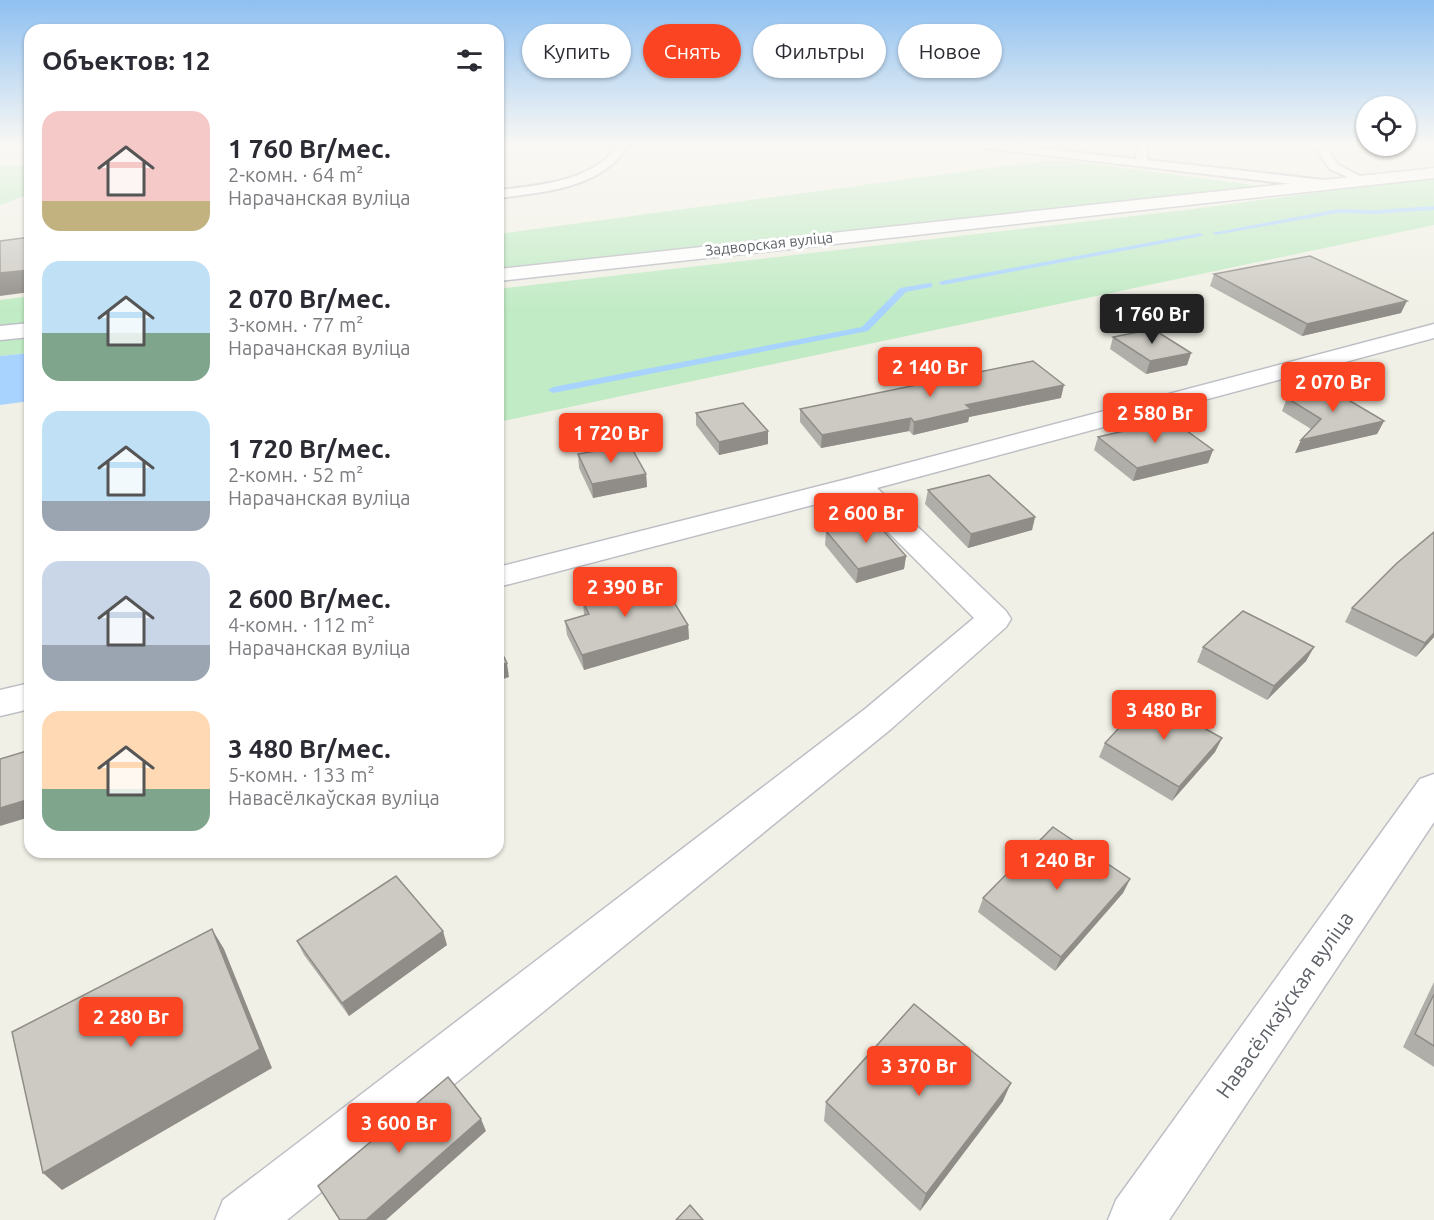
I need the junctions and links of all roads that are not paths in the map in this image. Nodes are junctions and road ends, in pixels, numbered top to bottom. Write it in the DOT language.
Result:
graph roads {
  1 [pos="1197,199"];
  2 [pos="504,274"];
  3 [pos="24,331"];
  4 [pos="1434,331"];
  5 [pos="0,333"];
  6 [pos="857,485"];
  7 [pos="504,574"];
  8 [pos="24,697"];
  9 [pos="0,703"];
  10 [pos="1434,790"];
  11 [pos="243,1220"];
  12 [pos="1136,1220"];
  1 -- 2 [label="street, Задворская вуліца"];
  3 -- 5 [label="street"];
  4 -- 6 [label="street"];
  6 -- 7 [label="street"];
  6 -- 11 [label="street"];
  8 -- 9 [label="street"];
  10 -- 12 [label="street, Навасёлкаўская вуліца"];
}
